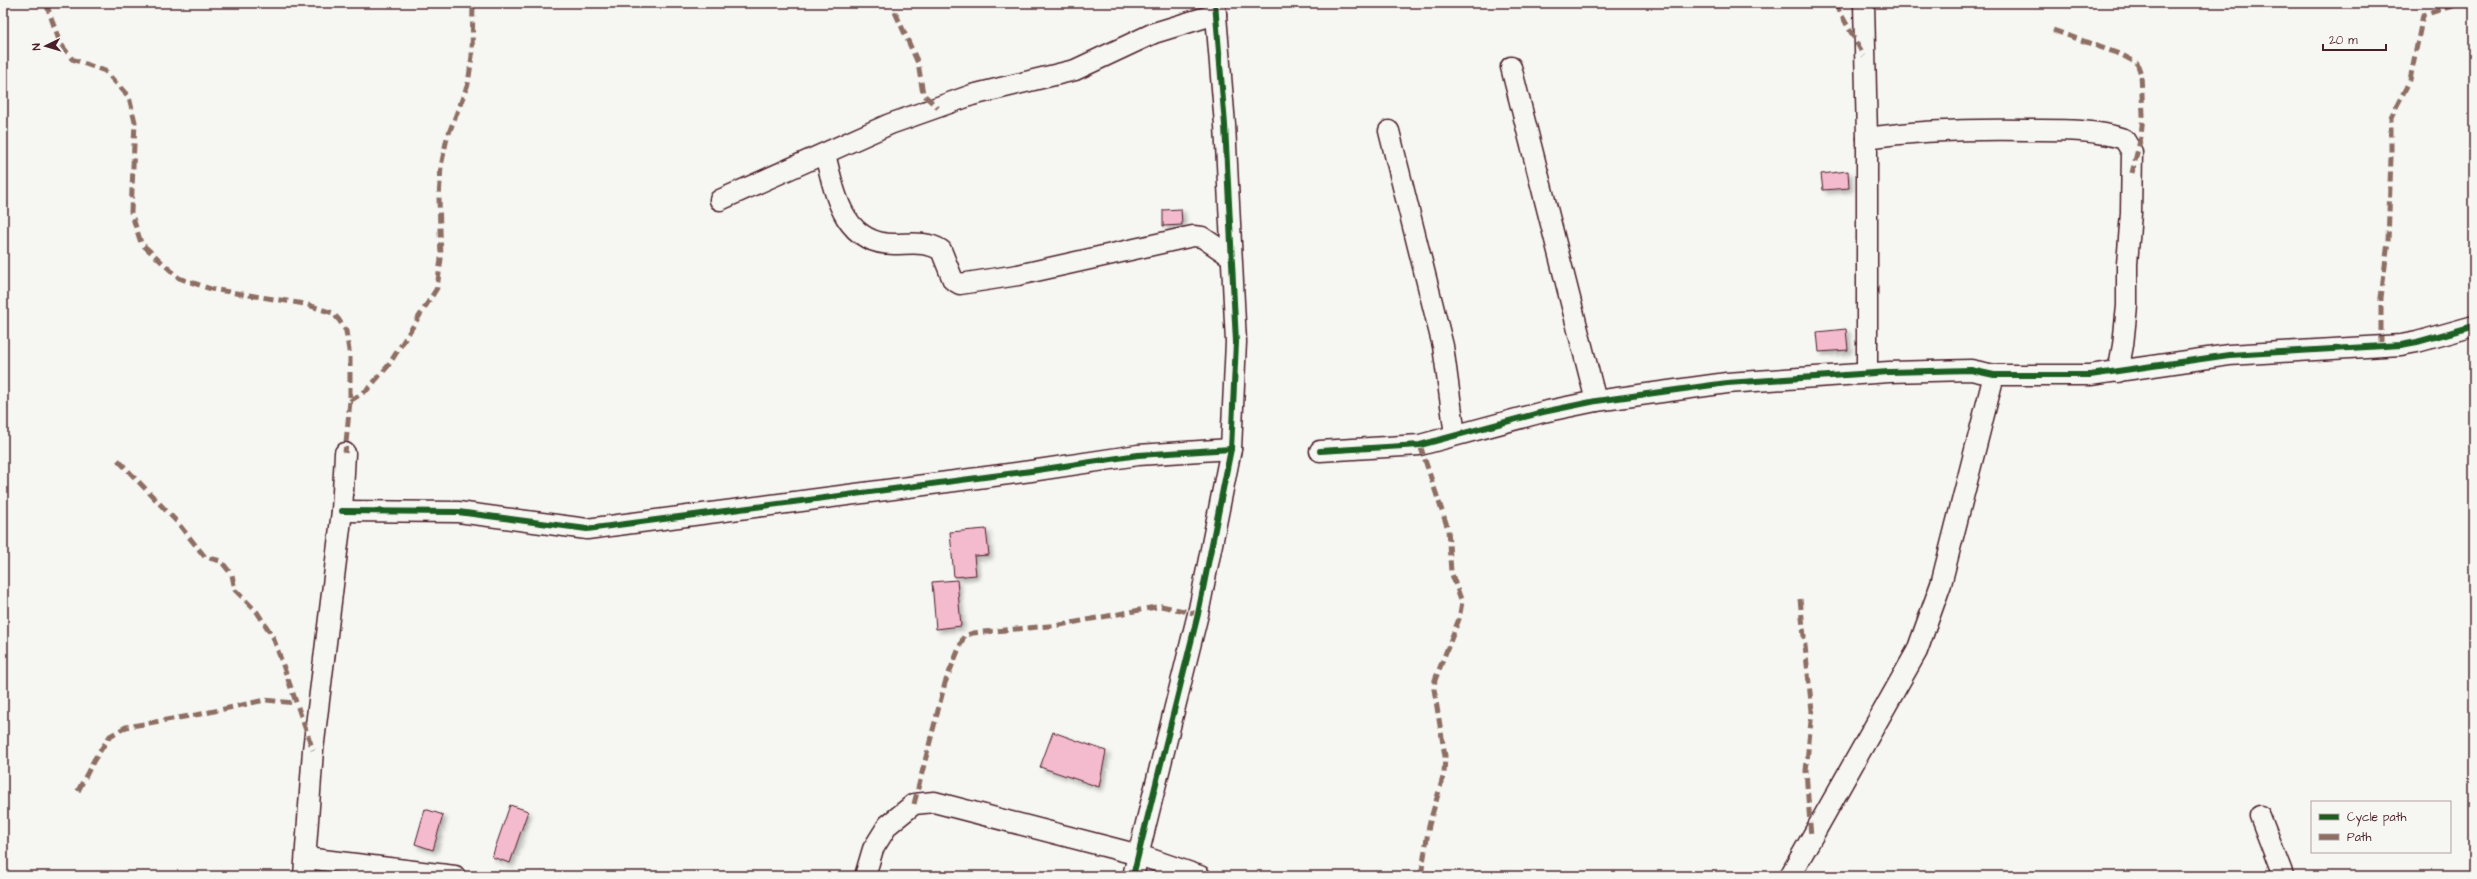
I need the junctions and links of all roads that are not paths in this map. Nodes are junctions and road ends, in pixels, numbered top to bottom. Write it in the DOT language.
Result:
graph roads {
  1 [pos="1864,3"];
  2 [pos="1216,9"];
  3 [pos="1511,67"];
  4 [pos="1389,131"];
  5 [pos="1867,138"];
  6 [pos="825,154"];
  7 [pos="720,200"];
  8 [pos="1230,256"];
  9 [pos="2474,326"];
  10 [pos="2118,372"];
  11 [pos="1867,373"];
  12 [pos="1994,375"];
  13 [pos="1596,401"];
  14 [pos="1455,436"];
  15 [pos="1231,449"];
  16 [pos="1320,451"];
  17 [pos="345,453"];
  18 [pos="342,511"];
  19 [pos="2260,816"];
  20 [pos="1139,855"];
  21 [pos="305,867"];
  22 [pos="455,876"];
  23 [pos="865,876"];
  24 [pos="1133,876"];
  25 [pos="1200,876"];
  26 [pos="1790,876"];
  27 [pos="2283,876"];
  1 -- 5 [label="street"];
  2 -- 6 [label="street"];
  2 -- 8 [label="street"];
  3 -- 13 [label="street"];
  4 -- 14 [label="street"];
  5 -- 10 [label="street"];
  5 -- 11 [label="street"];
  6 -- 7 [label="street"];
  6 -- 8 [label="street"];
  8 -- 15 [label="street"];
  9 -- 10 [label="street"];
  10 -- 12 [label="street"];
  11 -- 12 [label="street"];
  11 -- 13 [label="street"];
  12 -- 26 [label="street"];
  13 -- 14 [label="street"];
  14 -- 16 [label="street"];
  15 -- 18 [label="street"];
  15 -- 20 [label="street"];
  17 -- 18 [label="street"];
  18 -- 21 [label="street"];
  19 -- 27 [label="street"];
  20 -- 23 [label="street"];
  20 -- 24 [label="street"];
  20 -- 25 [label="street"];
  21 -- 22 [label="street"];
}
